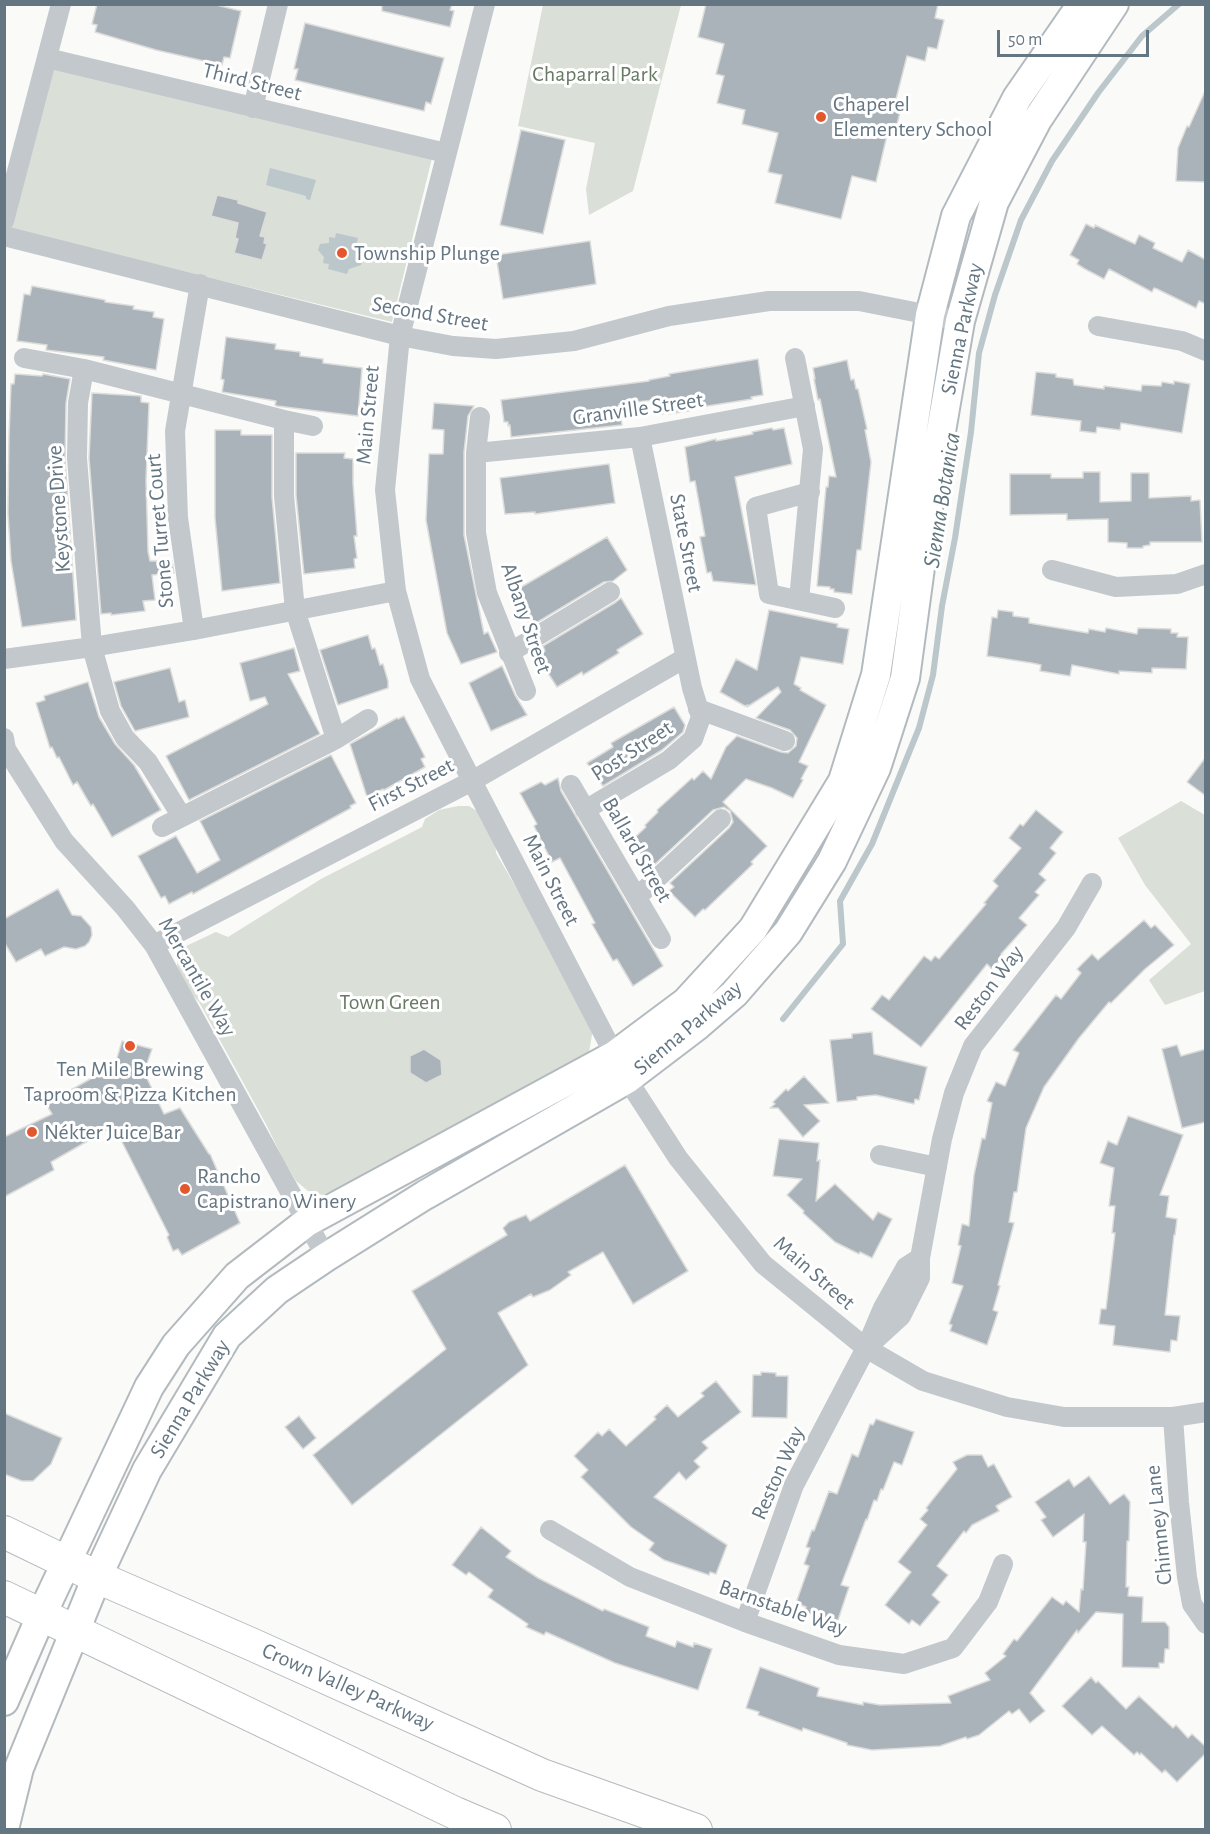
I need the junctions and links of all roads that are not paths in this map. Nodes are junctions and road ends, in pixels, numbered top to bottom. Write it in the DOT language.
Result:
graph roads {
  1 [pos="61,4"];
  2 [pos="278,4"];
  3 [pos="485,4"];
  4 [pos="1082,4"];
  5 [pos="1114,4"];
  6 [pos="47,58"];
  7 [pos="253,108"];
  8 [pos="446,153"];
  9 [pos="4,221"];
  10 [pos="4,236"];
  11 [pos="200,284"];
  12 [pos="930,315"];
  13 [pos="960,321"];
  14 [pos="1098,327"];
  15 [pos="400,336"];
  16 [pos="1206,351"];
  17 [pos="24,358"];
  18 [pos="795,358"];
  19 [pos="84,369"];
  20 [pos="181,392"];
  21 [pos="805,406"];
  22 [pos="480,417"];
  23 [pos="284,420"];
  24 [pos="313,426"];
  25 [pos="640,437"];
  26 [pos="476,453"];
  27 [pos="810,492"];
  28 [pos="1052,570"];
  29 [pos="1206,574"];
  30 [pos="396,591"];
  31 [pos="610,592"];
  32 [pos="799,600"];
  33 [pos="835,608"];
  34 [pos="295,610"];
  35 [pos="194,630"];
  36 [pos="92,647"];
  37 [pos="509,653"];
  38 [pos="685,658"];
  39 [pos="4,659"];
  40 [pos="526,691"];
  41 [pos="698,709"];
  42 [pos="368,719"];
  43 [pos="4,738"];
  44 [pos="336,739"];
  45 [pos="785,741"];
  46 [pos="472,781"];
  47 [pos="571,785"];
  48 [pos="585,810"];
  49 [pos="182,817"];
  50 [pos="721,819"];
  51 [pos="162,827"];
  52 [pos="1092,883"];
  53 [pos="637,897"];
  54 [pos="661,939"];
  55 [pos="154,945"];
  56 [pos="621,1067"];
  57 [pos="880,1155"];
  58 [pos="937,1167"];
  59 [pos="307,1222"];
  60 [pos="326,1257"];
  61 [pos="866,1348"];
  62 [pos="1206,1412"];
  63 [pos="1173,1417"];
  64 [pos="550,1530"];
  65 [pos="4,1533"];
  66 [pos="67,1562"];
  67 [pos="1003,1564"];
  68 [pos="97,1577"];
  69 [pos="4,1597"];
  70 [pos="42,1614"];
  71 [pos="745,1622"];
  72 [pos="1206,1624"];
  73 [pos="74,1630"];
  74 [pos="4,1701"];
  75 [pos="4,1829"];
  76 [pos="495,1830"];
  77 [pos="696,1830"];
  1 -- 6 [label="street"];
  2 -- 7 [label="street"];
  3 -- 8 [label="street, Main Street"];
  4 -- 12 [label="main road, Sienna Parkway"];
  5 -- 13 [label="main road, Sienna Parkway"];
  6 -- 7 [label="street, Third Street"];
  6 -- 9 [label="street"];
  7 -- 8 [label="street, Third Street"];
  8 -- 15 [label="street, Main Street"];
  10 -- 11 [label="street, Second Street"];
  11 -- 15 [label="street, Second Street"];
  11 -- 20 [label="street, Stone Turret Court"];
  12 -- 13 [label="street, Second Street"];
  12 -- 15 [label="street, Second Street"];
  12 -- 56 [label="main road, Sienna Parkway"];
  13 -- 56 [label="main road, Sienna Parkway"];
  14 -- 16 [label="street"];
  15 -- 30 [label="street, Main Street"];
  17 -- 19 [label="street"];
  18 -- 21 [label="street"];
  19 -- 20 [label="street"];
  19 -- 36 [label="street, Keystone Drive"];
  20 -- 23 [label="street"];
  20 -- 35 [label="street, Stone Turret Court"];
  21 -- 25 [label="street, Granville Street"];
  21 -- 27 [label="street"];
  22 -- 26 [label="street, Albany Street"];
  23 -- 24 [label="street"];
  23 -- 34 [label="street"];
  25 -- 26 [label="street, Granville Street"];
  25 -- 38 [label="street, State Street"];
  26 -- 37 [label="street, Albany Street"];
  27 -- 32 [label="street"];
  27 -- 32 [label="street"];
  28 -- 29 [label="street"];
  30 -- 34 [label="street"];
  30 -- 46 [label="street, Main Street"];
  31 -- 37 [label="street"];
  32 -- 33 [label="street"];
  34 -- 35 [label="street"];
  34 -- 44 [label="street"];
  35 -- 36 [label="street"];
  36 -- 39 [label="street"];
  36 -- 49 [label="street, Keystone Drive"];
  37 -- 40 [label="street, Albany Street"];
  38 -- 41 [label="street, Post Street"];
  38 -- 46 [label="street, First Street"];
  41 -- 45 [label="street"];
  41 -- 48 [label="street, Post Street"];
  42 -- 44 [label="street"];
  43 -- 55 [label="street, Mercantile Way"];
  44 -- 49 [label="street"];
  46 -- 55 [label="street, First Street"];
  46 -- 56 [label="street, Main Street"];
  47 -- 48 [label="street, Ballard Street"];
  48 -- 53 [label="street, Ballard Street"];
  49 -- 51 [label="street"];
  50 -- 53 [label="street"];
  52 -- 58 [label="street, Reston Way"];
  53 -- 54 [label="street, Ballard Street"];
  55 -- 59 [label="street, Mercantile Way"];
  56 -- 59 [label="main road, Sienna Parkway"];
  56 -- 60 [label="main road, Sienna Parkway"];
  56 -- 61 [label="street, Main Street"];
  57 -- 58 [label="street"];
  58 -- 61 [label="street, Reston Way"];
  59 -- 60 [label="street, Mercantile Way"];
  59 -- 66 [label="main road, Sienna Parkway"];
  60 -- 68 [label="main road, Sienna Parkway"];
  61 -- 63 [label="street, Main Street"];
  61 -- 71 [label="street, Reston Way"];
  62 -- 63 [label="street, Main Street"];
  63 -- 72 [label="street, Chimney Lane"];
  64 -- 71 [label="street, Barnstable Way"];
  65 -- 66 [label="main road, Crown Valley Parkway"];
  66 -- 68 [label="main road, Crown Valley Parkway"];
  66 -- 70 [label="main road, Sienna Parkway"];
  67 -- 71 [label="street, Barnstable Way"];
  68 -- 73 [label="main road, Sienna Parkway"];
  68 -- 77 [label="main road, Crown Valley Parkway"];
  69 -- 70 [label="main road"];
  70 -- 73 [label="main road"];
  70 -- 74 [label="main road, Sienna Parkway"];
  73 -- 75 [label="main road, Sienna Parkway"];
  73 -- 76 [label="main road"];
}
